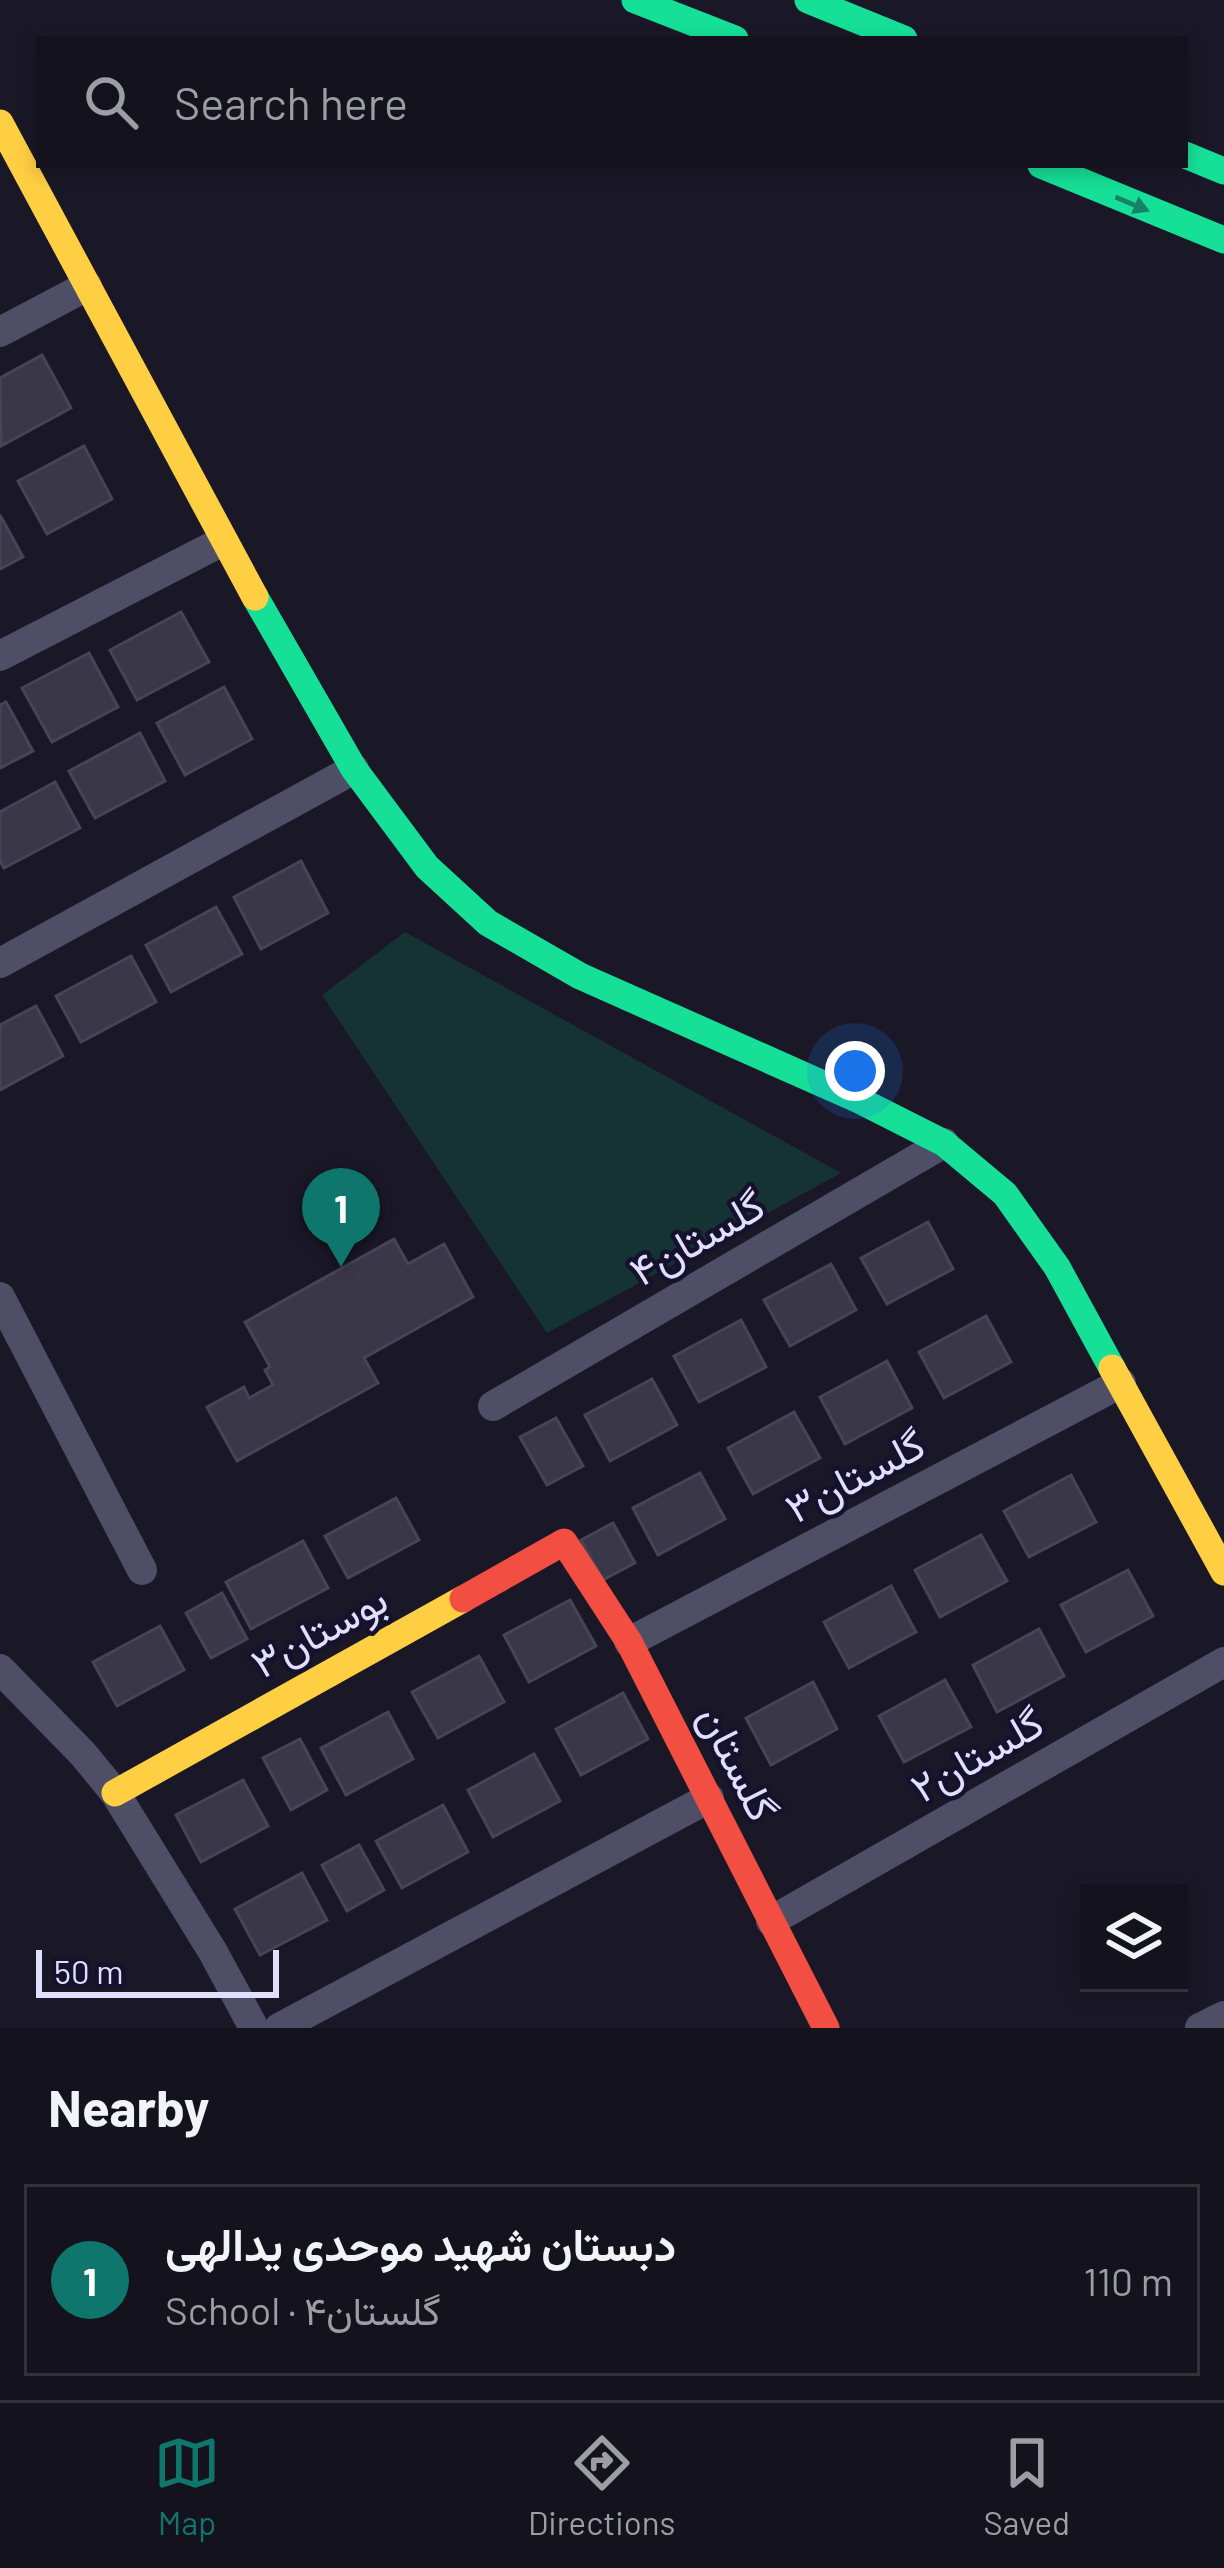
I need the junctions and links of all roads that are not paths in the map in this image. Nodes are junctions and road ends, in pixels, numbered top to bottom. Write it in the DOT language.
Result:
graph roads {
  1 [pos="635,0"];
  2 [pos="808,0"];
  3 [pos="727,36"];
  4 [pos="897,36"];
  5 [pos="0,123"];
  6 [pos="1188,156"];
  7 [pos="1048,168"];
  8 [pos="1224,171"];
  9 [pos="1224,240"];
  10 [pos="87,286"];
  11 [pos="0,332"];
  12 [pos="224,541"];
  13 [pos="0,656"];
  14 [pos="354,769"];
  15 [pos="0,963"];
  16 [pos="944,1143"];
  17 [pos="0,1297"];
  18 [pos="1120,1383"];
  19 [pos="493,1406"];
  20 [pos="565,1542"];
  21 [pos="142,1570"];
  22 [pos="1224,1573"];
  23 [pos="629,1642"];
  24 [pos="1224,1662"];
  25 [pos="0,1669"];
  26 [pos="115,1793"];
  27 [pos="709,1798"];
  28 [pos="771,1921"];
  29 [pos="1224,2016"];
  30 [pos="254,2028"];
  31 [pos="279,2028"];
  32 [pos="826,2028"];
  33 [pos="1200,2028"];
  1 -- 3 [label="street"];
  2 -- 4 [label="street"];
  5 -- 10 [label="street"];
  6 -- 8 [label="street"];
  7 -- 9 [label="street, one-way"];
  10 -- 11 [label="street"];
  10 -- 12 [label="street"];
  12 -- 13 [label="street"];
  12 -- 14 [label="street"];
  14 -- 15 [label="street"];
  14 -- 16 [label="street"];
  16 -- 18 [label="street"];
  16 -- 19 [label="street, گلستان۴"];
  17 -- 21 [label="street"];
  18 -- 22 [label="street"];
  18 -- 23 [label="street, گلستان۳"];
  20 -- 23 [label="street, گلستان"];
  20 -- 26 [label="street, بوستان۳"];
  23 -- 27 [label="street, گلستان"];
  24 -- 28 [label="street, گلستان۲"];
  25 -- 26 [label="street"];
  26 -- 30 [label="street"];
  27 -- 28 [label="street, گلستان"];
  27 -- 31 [label="street"];
  28 -- 32 [label="street, گلستان"];
  29 -- 33 [label="street"];
}
